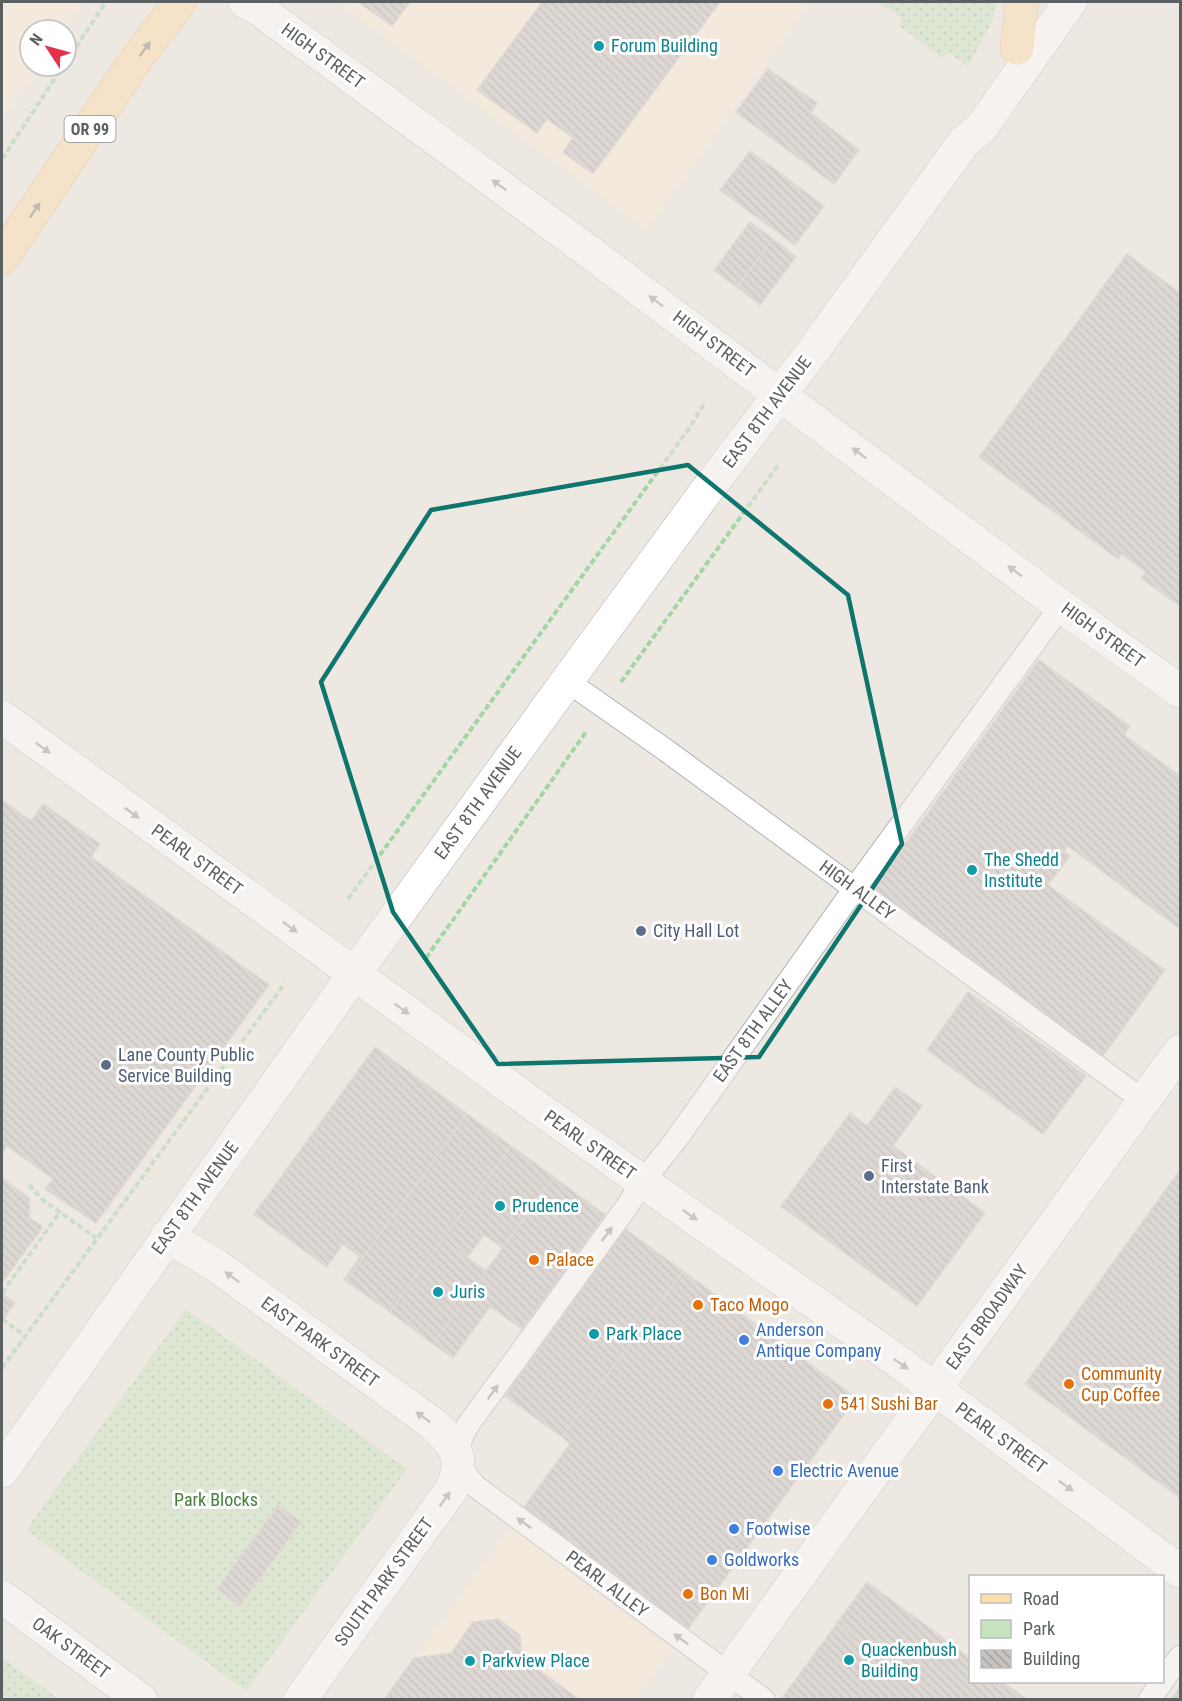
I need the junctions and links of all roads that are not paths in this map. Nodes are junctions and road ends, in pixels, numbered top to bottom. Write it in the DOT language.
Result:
graph roads {
  1 [pos="180,2"];
  2 [pos="245,2"];
  3 [pos="1022,2"];
  4 [pos="1048,2"];
  5 [pos="1070,2"];
  6 [pos="1017,48"];
  7 [pos="964,142"];
  8 [pos="2,258"];
  9 [pos="780,394"];
  10 [pos="1062,606"];
  11 [pos="567,681"];
  12 [pos="1180,691"];
  13 [pos="2,717"];
  14 [pos="855,888"];
  15 [pos="355,973"];
  16 [pos="1180,1051"];
  17 [pos="1144,1101"];
  18 [pos="642,1181"];
  19 [pos="168,1236"];
  20 [pos="935,1389"];
  21 [pos="459,1461"];
  22 [pos="2,1470"];
  23 [pos="1180,1571"];
  24 [pos="2,1598"];
  25 [pos="1180,1657"];
  26 [pos="728,1673"];
  27 [pos="1164,1678"];
  28 [pos="1161,1683"];
  29 [pos="141,1700"];
  30 [pos="300,1700"];
  31 [pos="709,1700"];
  32 [pos="764,1700"];
  33 [pos="1149,1700"];
  8 -- 1 [label="main road, OR 99, one-way"];
  9 -- 2 [label="street, HIGH STREET, one-way"];
  3 -- 6 [label="main road"];
  4 -- 6 [label="street, EAST 8TH AVENUE"];
  5 -- 7 [label="street, EAST 8TH AVENUE"];
  6 -- 7 [label="street, EAST 8TH AVENUE"];
  7 -- 9 [label="street, EAST 8TH AVENUE"];
  10 -- 9 [label="street, HIGH STREET, one-way"];
  9 -- 11 [label="street, EAST 8TH AVENUE"];
  10 -- 12 [label="street, HIGH STREET"];
  10 -- 14 [label="lane, EAST 8TH ALLEY"];
  11 -- 14 [label="lane, HIGH ALLEY"];
  11 -- 15 [label="street, EAST 8TH AVENUE"];
  13 -- 15 [label="street, PEARL STREET, one-way"];
  14 -- 17 [label="lane, HIGH ALLEY"];
  14 -- 18 [label="lane, EAST 8TH ALLEY"];
  15 -- 18 [label="street, PEARL STREET, one-way"];
  15 -- 19 [label="street, EAST 8TH AVENUE"];
  16 -- 17 [label="street, EAST BROADWAY"];
  17 -- 20 [label="street, EAST BROADWAY"];
  18 -- 20 [label="street, PEARL STREET, one-way"];
  21 -- 18 [label="lane, EAST 8TH ALLEY, one-way"];
  21 -- 19 [label="street, EAST PARK STREET, one-way"];
  19 -- 22 [label="street, EAST 8TH AVENUE"];
  20 -- 23 [label="street, PEARL STREET, one-way"];
  20 -- 26 [label="street, EAST BROADWAY"];
  26 -- 21 [label="lane, PEARL ALLEY, one-way"];
  30 -- 21 [label="street, SOUTH PARK STREET, one-way"];
  24 -- 29 [label="street, OAK STREET"];
  25 -- 27 [label="lane"];
  26 -- 31 [label="street, EAST BROADWAY"];
  26 -- 32 [label="lane, PEARL ALLEY"];
  28 -- 33 [label="lane"];
}
